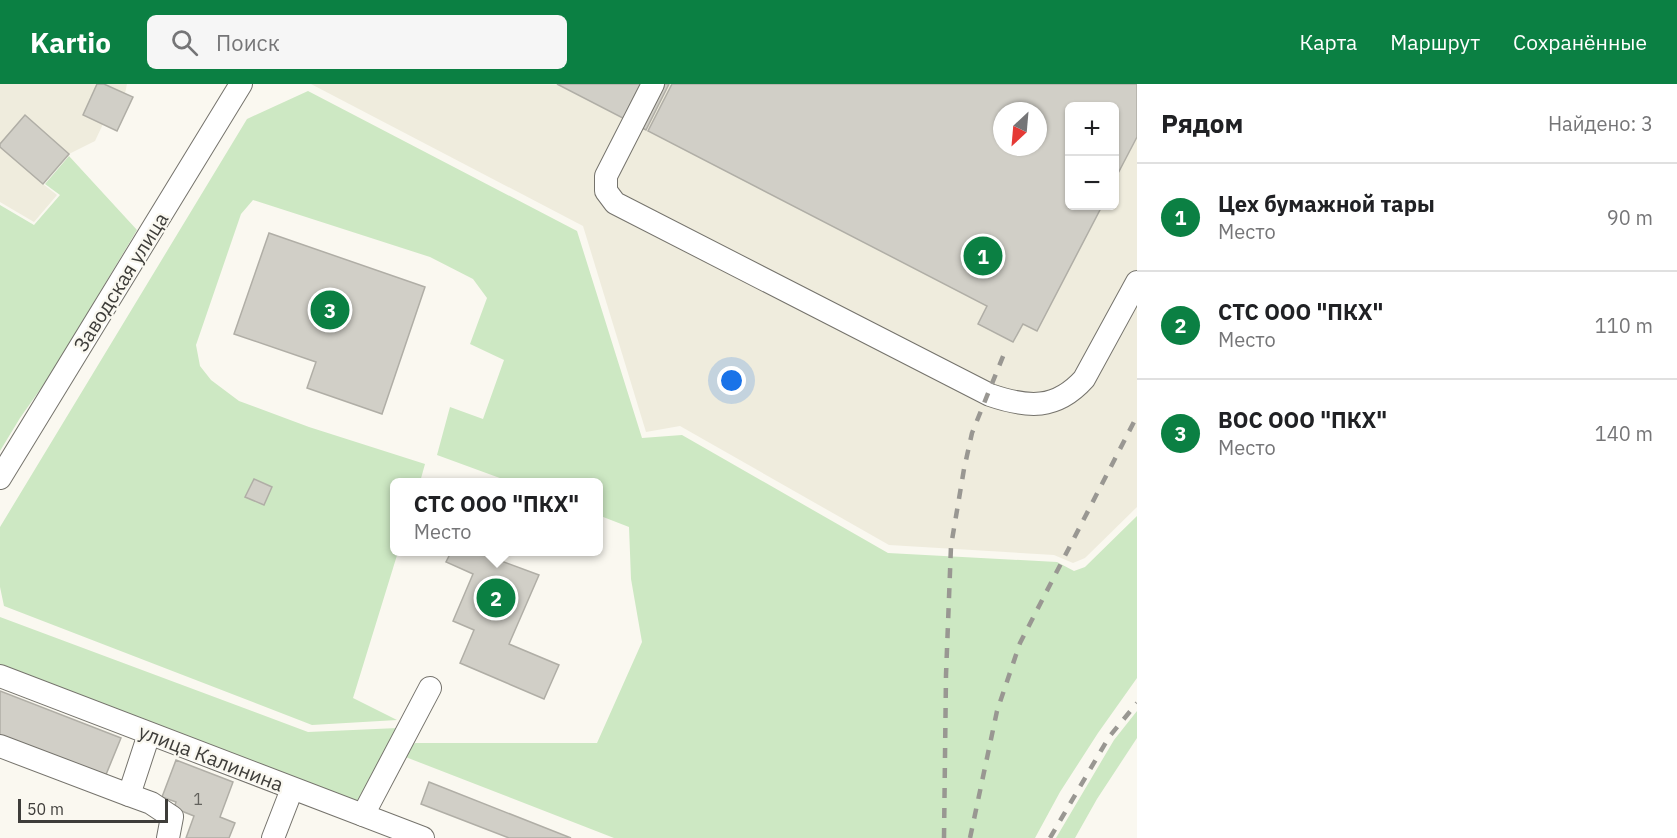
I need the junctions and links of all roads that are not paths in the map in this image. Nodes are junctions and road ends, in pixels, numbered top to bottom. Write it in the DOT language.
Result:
graph roads {
  1 [pos="241,84"];
  2 [pos="653,84"];
  3 [pos="1137,282"];
  4 [pos="0,478"];
  5 [pos="0,676"];
  6 [pos="430,688"];
  7 [pos="149,734"];
  8 [pos="0,746"];
  9 [pos="292,789"];
  10 [pos="129,795"];
  11 [pos="363,815"];
  12 [pos="168,838"];
  13 [pos="273,838"];
  14 [pos="423,838"];
  1 -- 4 [label="street, Заводская улица"];
  2 -- 3 [label="street"];
  5 -- 7 [label="street, улица Калинина"];
  6 -- 11 [label="street"];
  7 -- 9 [label="street, улица Калинина"];
  7 -- 10 [label="street"];
  8 -- 10 [label="street"];
  9 -- 11 [label="street, улица Калинина"];
  9 -- 13 [label="street"];
  10 -- 12 [label="street"];
  11 -- 14 [label="street, улица Калинина"];
}
